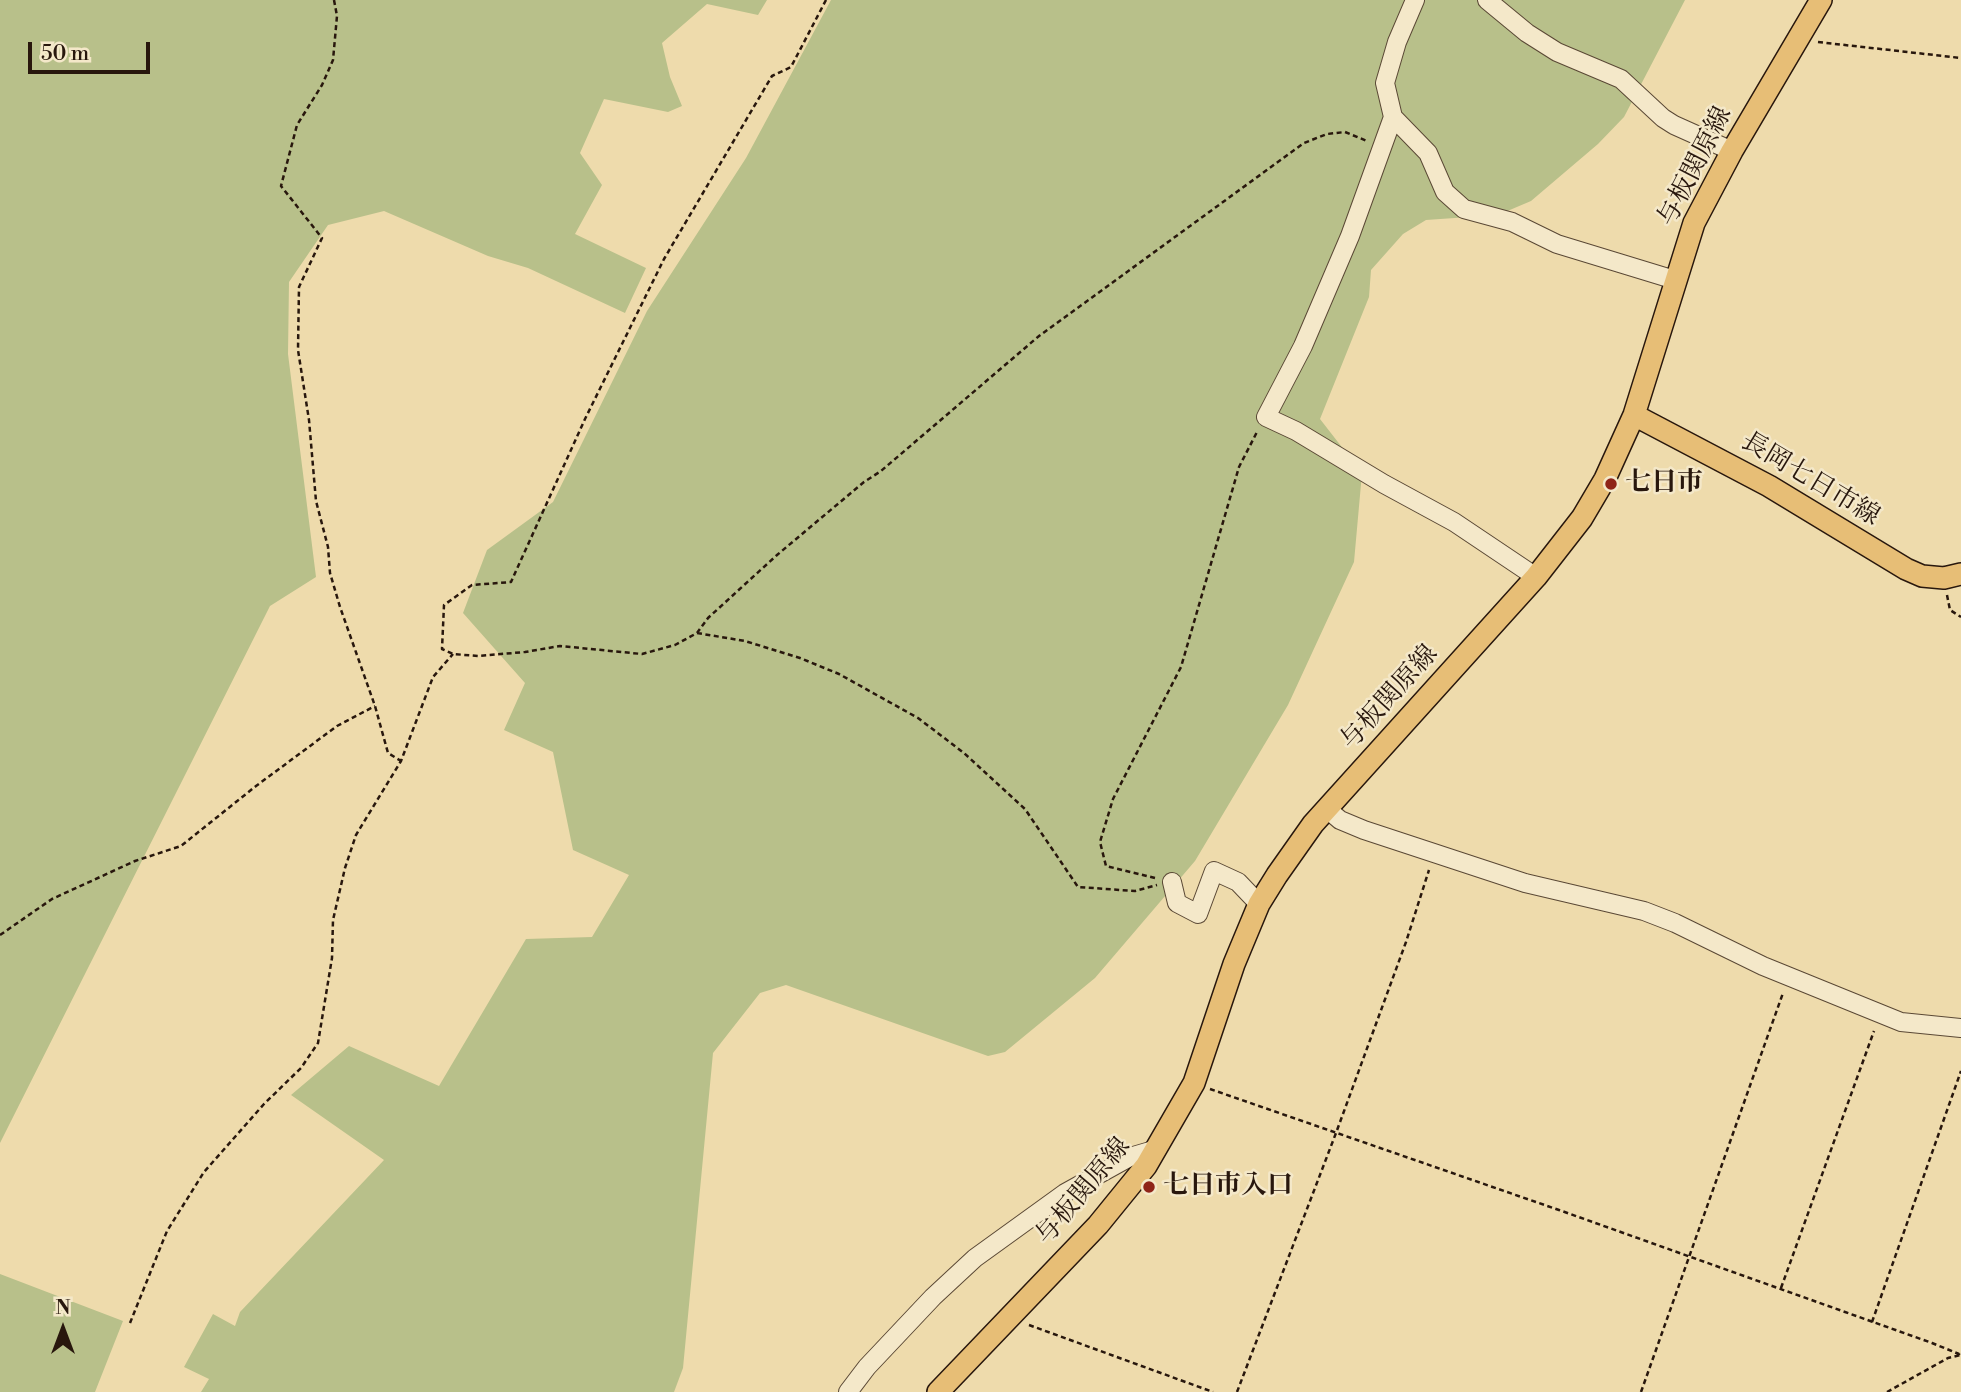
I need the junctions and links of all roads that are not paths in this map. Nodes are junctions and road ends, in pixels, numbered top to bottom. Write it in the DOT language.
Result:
graph roads {
  1 [pos="1415,0"];
  2 [pos="1488,0"];
  3 [pos="1821,0"];
  4 [pos="1393,117"];
  5 [pos="1732,151"];
  6 [pos="1675,279"];
  7 [pos="1634,415"];
  8 [pos="1952,576"];
  9 [pos="1536,577"];
  10 [pos="1327,809"];
  11 [pos="1172,882"];
  12 [pos="1259,904"];
  13 [pos="1961,1028"];
  14 [pos="1157,1149"];
  15 [pos="848,1392"];
  16 [pos="938,1392"];
  1 -- 4 [label="street"];
  2 -- 5 [label="street"];
  3 -- 5 [label="main road, 与板関原線"];
  4 -- 6 [label="street"];
  4 -- 9 [label="street"];
  5 -- 6 [label="main road, 与板関原線"];
  6 -- 7 [label="main road, 与板関原線"];
  7 -- 8 [label="main road, 長岡七日市線"];
  7 -- 9 [label="main road, 与板関原線"];
  9 -- 10 [label="main road, 与板関原線"];
  10 -- 12 [label="main road, 与板関原線"];
  10 -- 13 [label="street"];
  11 -- 12 [label="street"];
  12 -- 14 [label="main road, 与板関原線"];
  14 -- 15 [label="street"];
  14 -- 16 [label="main road, 与板関原線"];
}
